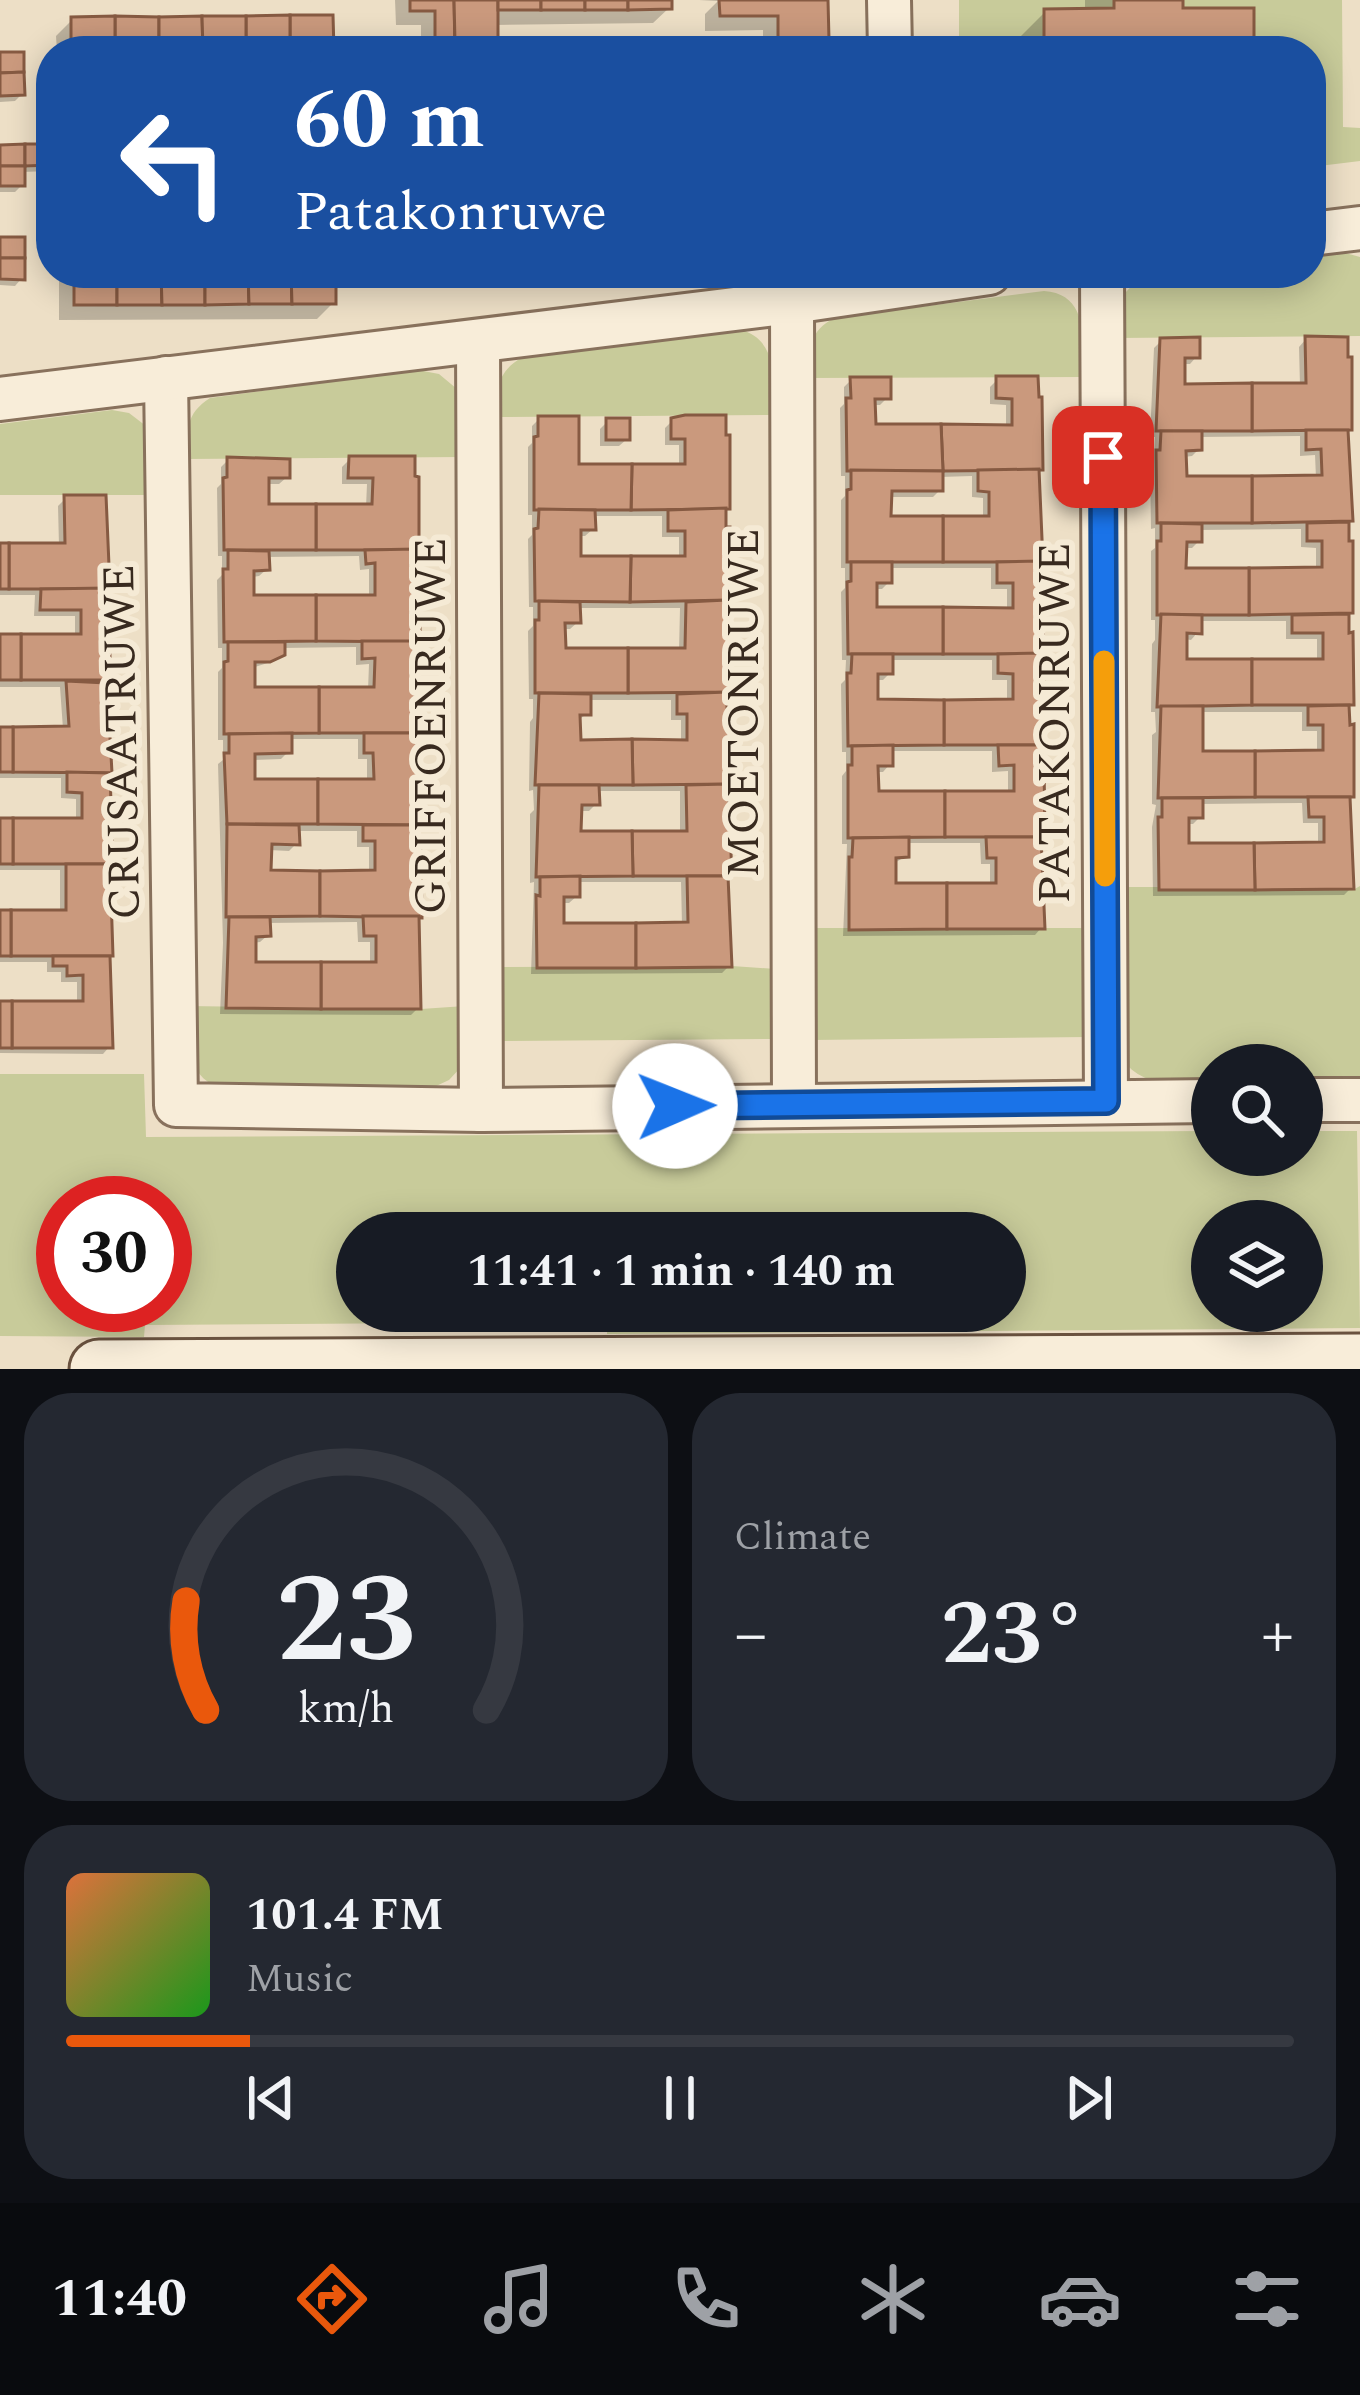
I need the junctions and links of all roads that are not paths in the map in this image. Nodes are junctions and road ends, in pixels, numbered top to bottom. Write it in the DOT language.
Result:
graph roads {
  1 [pos="889,0"];
  2 [pos="890,36"];
  3 [pos="1360,228"];
  4 [pos="1326,232"];
  5 [pos="859,288"];
  6 [pos="1102,288"];
  7 [pos="792,302"];
  8 [pos="478,341"];
  9 [pos="166,378"];
  10 [pos="0,399"];
  11 [pos="1191,1100"];
  12 [pos="1323,1100"];
  13 [pos="1360,1100"];
  14 [pos="1106,1101"];
  15 [pos="794,1105"];
  16 [pos="481,1111"];
  17 [pos="1360,1363"];
  18 [pos="814,1366"];
  19 [pos="99,1369"];
  1 -- 2 [label="street"];
  3 -- 4 [label="street"];
  5 -- 7 [label="street"];
  6 -- 14 [label="street, PATAKONRUWE"];
  7 -- 8 [label="street"];
  7 -- 15 [label="street, MOETONRUWE"];
  8 -- 9 [label="street"];
  8 -- 16 [label="street, GRIFFOENRUWE"];
  9 -- 10 [label="street"];
  9 -- 16 [label="street, CRUSAATRUWE"];
  11 -- 14 [label="street"];
  12 -- 13 [label="street"];
  14 -- 15 [label="street"];
  15 -- 16 [label="street"];
  17 -- 18 [label="street"];
  18 -- 19 [label="street"];
}
